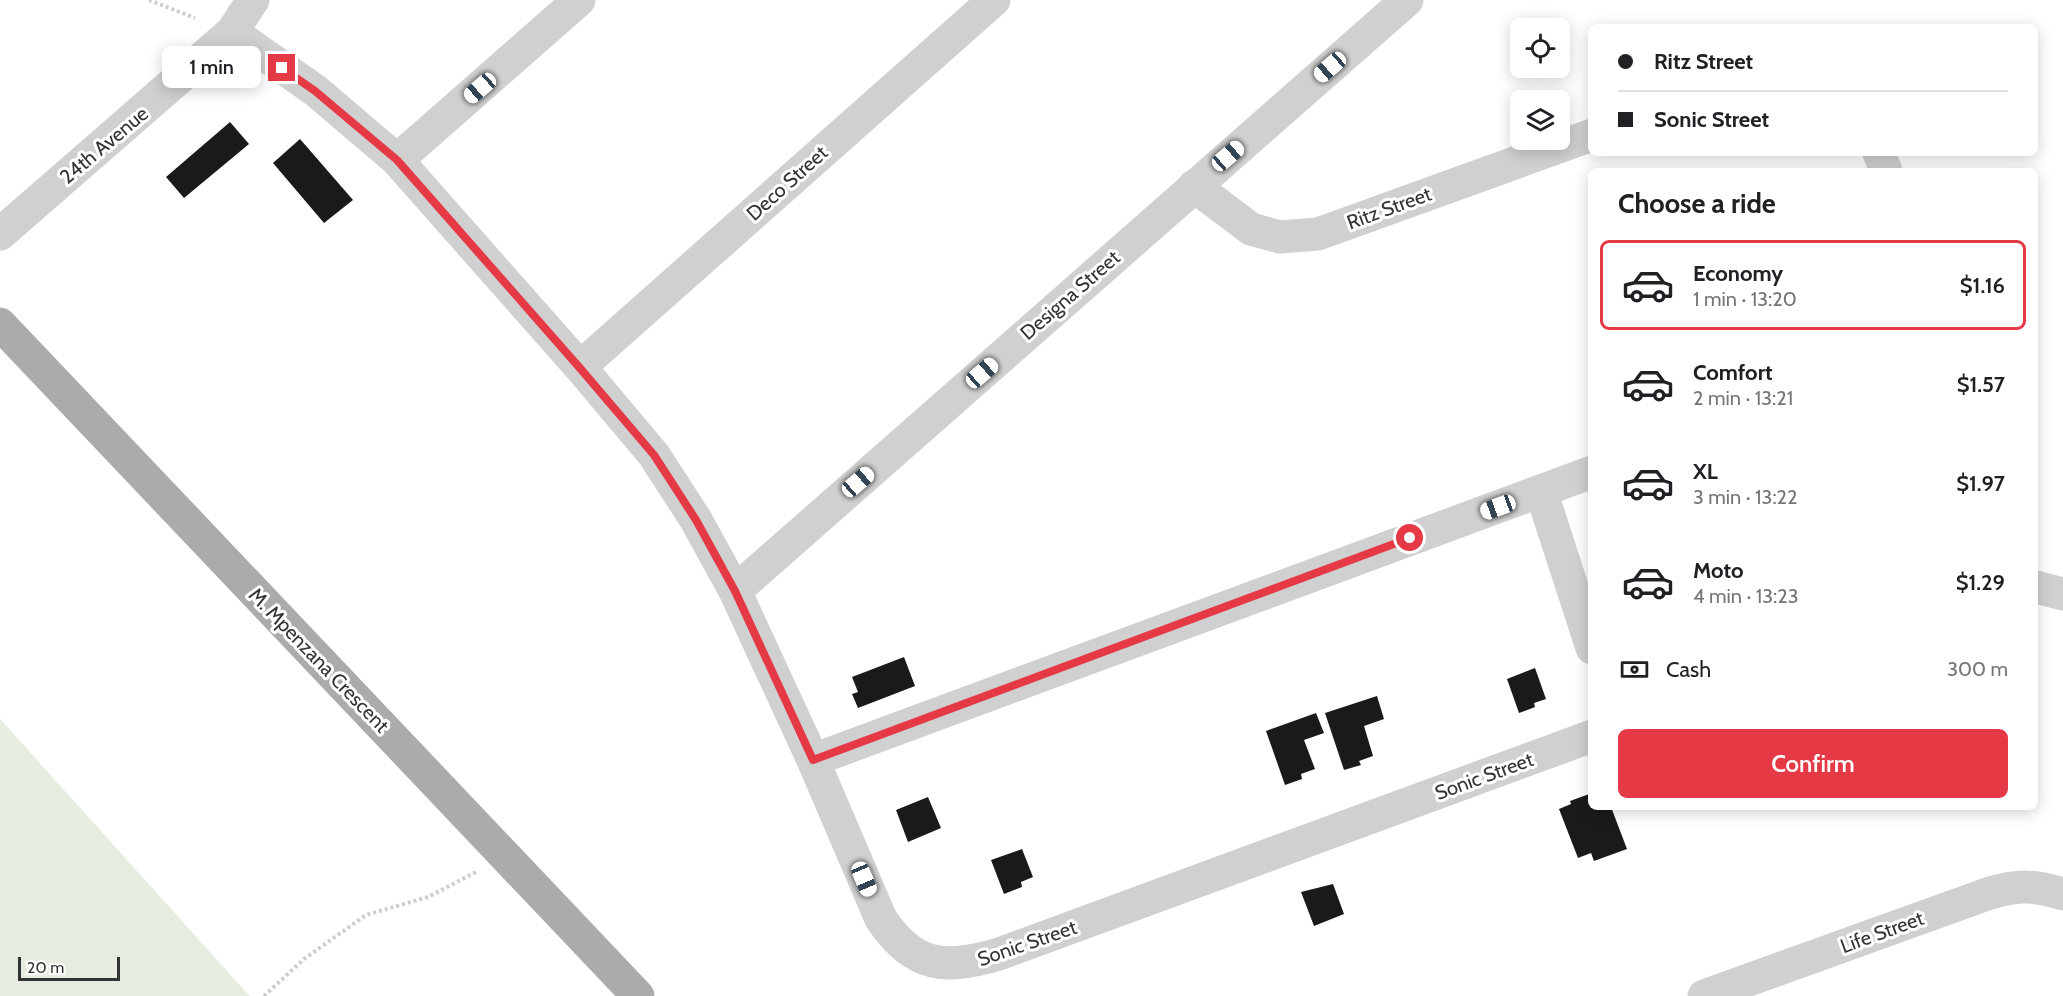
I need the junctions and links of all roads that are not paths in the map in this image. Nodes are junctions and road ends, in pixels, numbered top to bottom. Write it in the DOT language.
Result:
graph roads {
  1 [pos="253,0"];
  2 [pos="579,0"];
  3 [pos="994,0"];
  4 [pos="1407,0"];
  5 [pos="232,32"];
  6 [pos="1588,136"];
  7 [pos="397,160"];
  8 [pos="1194,186"];
  9 [pos="0,234"];
  10 [pos="0,324"];
  11 [pos="579,367"];
  12 [pos="1588,473"];
  13 [pos="1541,490"];
  14 [pos="2038,588"];
  15 [pos="735,591"];
  16 [pos="2063,594"];
  17 [pos="1588,636"];
  18 [pos="1588,737"];
  19 [pos="813,760"];
  20 [pos="2063,894"];
  21 [pos="638,996"];
  22 [pos="1704,996"];
  1 -- 5 [label="street, 24th Avenue"];
  2 -- 7 [label="street"];
  3 -- 11 [label="street, Deco Street"];
  4 -- 8 [label="street, Designa Street"];
  5 -- 7 [label="street, Sonic Street"];
  5 -- 9 [label="street, 24th Avenue"];
  6 -- 8 [label="street, Ritz Street"];
  7 -- 11 [label="street, Sonic Street"];
  8 -- 15 [label="street, Designa Street"];
  10 -- 21 [label="main road, M. Mpenzana Crescent"];
  11 -- 15 [label="street, Sonic Street"];
  12 -- 13 [label="street"];
  13 -- 17 [label="street"];
  13 -- 19 [label="street"];
  14 -- 16 [label="street"];
  15 -- 19 [label="street, Sonic Street"];
  18 -- 19 [label="street, Sonic Street"];
  20 -- 22 [label="street, Life Street"];
}
